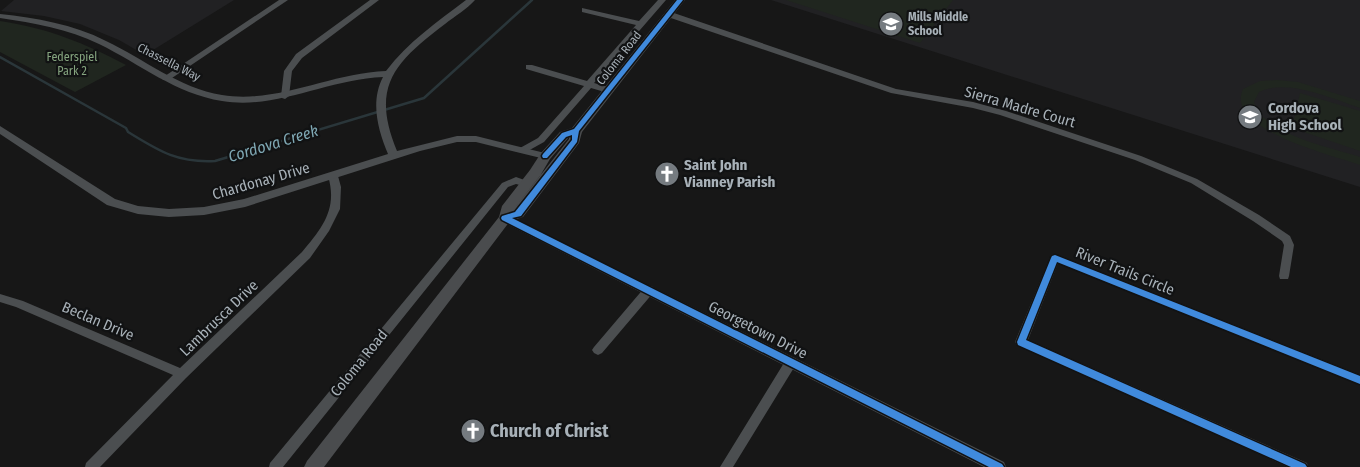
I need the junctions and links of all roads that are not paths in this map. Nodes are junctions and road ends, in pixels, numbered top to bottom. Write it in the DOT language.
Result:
graph roads {
  1 [pos="284,0"];
  2 [pos="376,0"];
  3 [pos="471,0"];
  4 [pos="662,0"];
  5 [pos="680,0"];
  6 [pos="585,10"];
  7 [pos="668,14"];
  8 [pos="0,16"];
  9 [pos="642,24"];
  10 [pos="529,67"];
  11 [pos="389,74"];
  12 [pos="166,78"];
  13 [pos="589,85"];
  14 [pos="608,90"];
  15 [pos="285,96"];
  16 [pos="0,130"];
  17 [pos="574,137"];
  18 [pos="523,150"];
  19 [pos="394,156"];
  20 [pos="545,156"];
  21 [pos="333,176"];
  22 [pos="527,184"];
  23 [pos="505,218"];
  24 [pos="1284,276"];
  25 [pos="649,290"];
  26 [pos="0,298"];
  27 [pos="598,350"];
  28 [pos="791,362"];
  29 [pos="182,374"];
  30 [pos="1360,380"];
  31 [pos="91,467"];
  32 [pos="275,467"];
  33 [pos="313,467"];
  34 [pos="726,467"];
  35 [pos="999,467"];
  36 [pos="1302,467"];
  1 -- 12 [label="street"];
  2 -- 15 [label="street"];
  3 -- 11 [label="street"];
  4 -- 9 [label="street, Coloma Road"];
  5 -- 7 [label="main road, Coloma Road"];
  6 -- 9 [label="street"];
  7 -- 14 [label="main road, Coloma Road"];
  7 -- 24 [label="street, Sierra Madre Court"];
  8 -- 12 [label="street, Chassella Way"];
  9 -- 13 [label="street, Coloma Road"];
  10 -- 13 [label="street"];
  11 -- 15 [label="street, Chassella Way"];
  11 -- 19 [label="street"];
  12 -- 15 [label="street, Chassella Way"];
  13 -- 14 [label="street"];
  13 -- 18 [label="street, Coloma Road"];
  14 -- 17 [label="main road, Coloma Road"];
  16 -- 21 [label="street, Chardonay Drive"];
  17 -- 20 [label="main road"];
  17 -- 23 [label="main road, Coloma Road"];
  18 -- 19 [label="street, Chardonay Drive"];
  18 -- 20 [label="street, Chardonay Drive"];
  19 -- 21 [label="street, Chardonay Drive"];
  20 -- 22 [label="main road, Coloma Road"];
  21 -- 29 [label="street, Lambrusca Drive"];
  22 -- 23 [label="main road, Coloma Road"];
  22 -- 32 [label="street, Coloma Road"];
  23 -- 25 [label="street, Georgetown Drive"];
  23 -- 33 [label="main road, Coloma Road"];
  25 -- 27 [label="street"];
  25 -- 28 [label="street, Georgetown Drive"];
  26 -- 29 [label="street, Beclan Drive"];
  28 -- 34 [label="street"];
  28 -- 35 [label="street, Georgetown Drive"];
  29 -- 31 [label="street, Lambrusca Drive"];
  30 -- 36 [label="street, River Trails Circle"];
}
